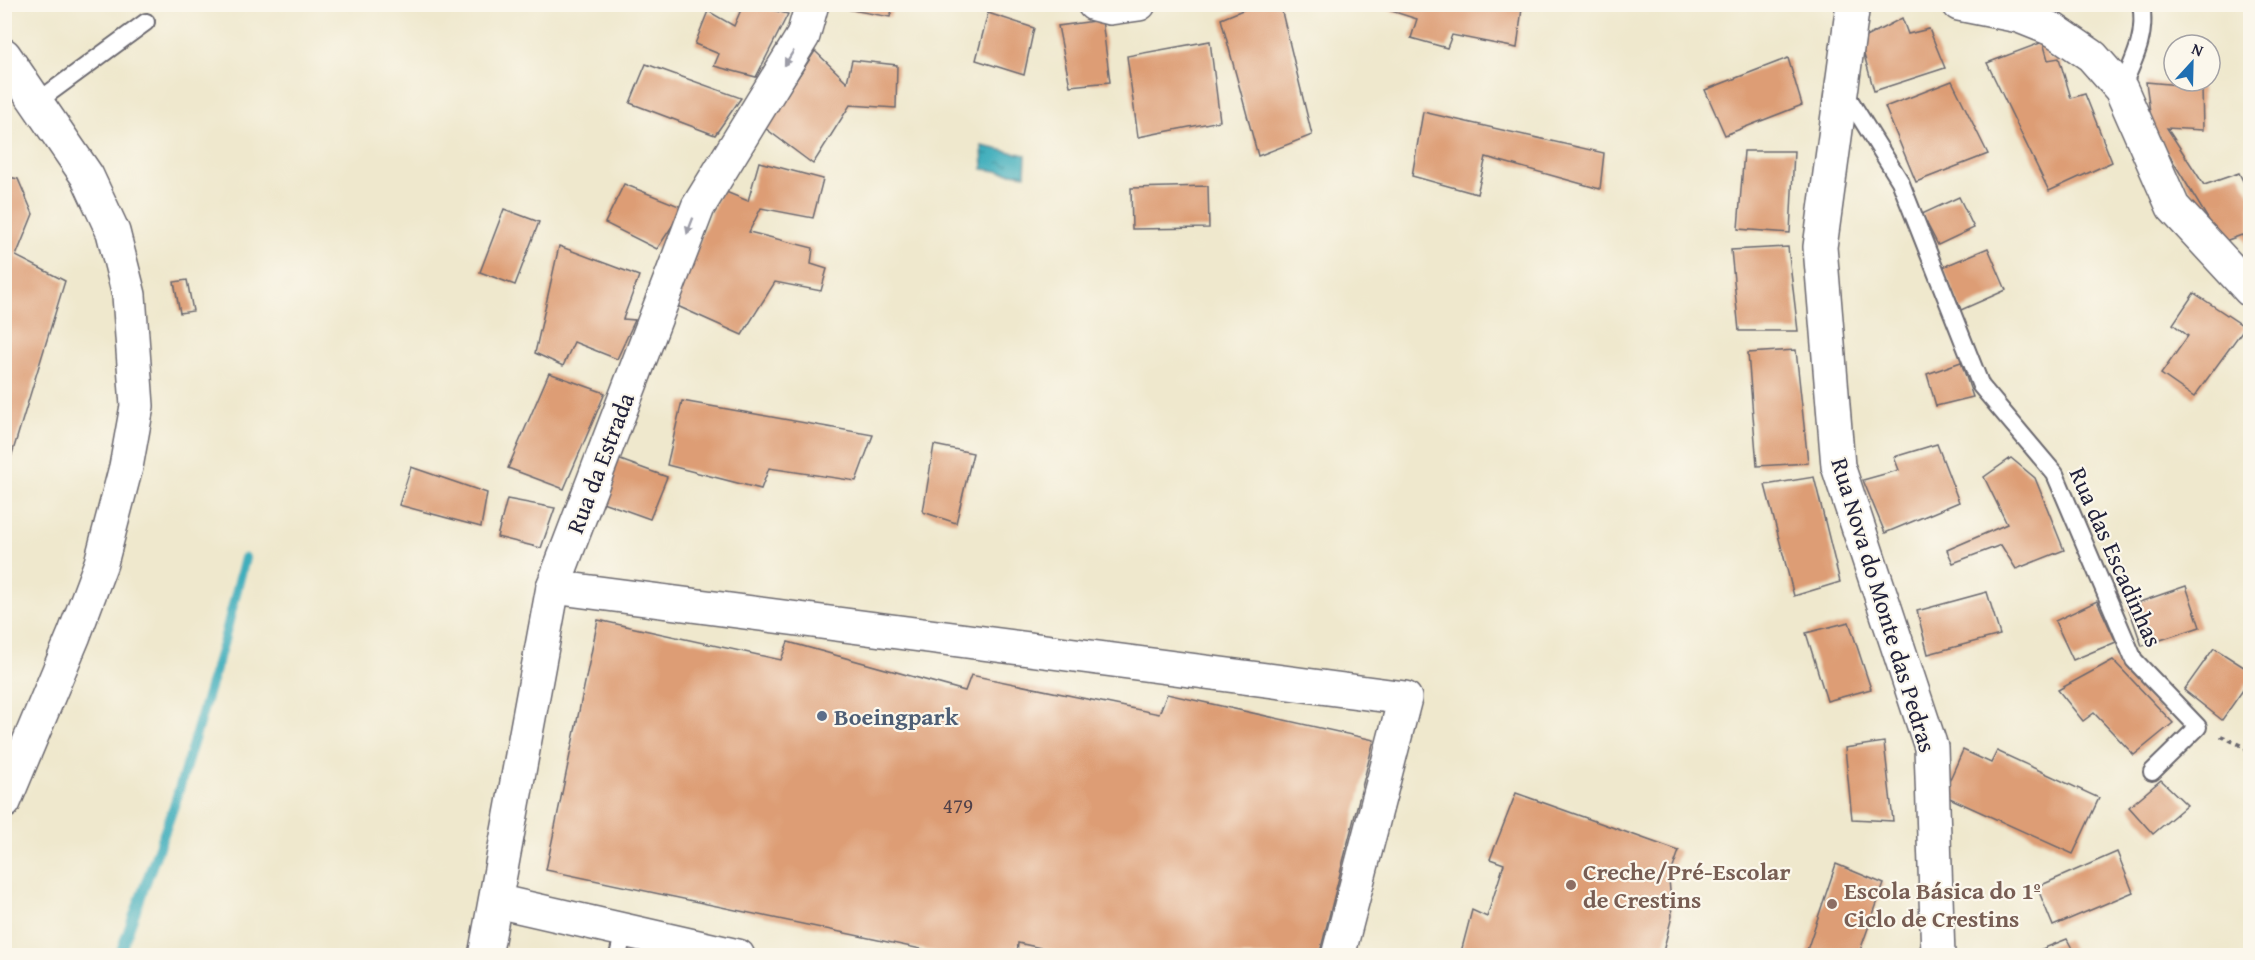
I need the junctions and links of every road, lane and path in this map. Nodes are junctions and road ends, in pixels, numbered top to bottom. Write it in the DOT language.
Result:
graph roads {
  1 [pos="812,4"];
  2 [pos="1094,4"];
  3 [pos="1138,4"];
  4 [pos="1853,4"];
  5 [pos="1959,4"];
  6 [pos="2141,4"];
  7 [pos="146,22"];
  8 [pos="17,82"];
  9 [pos="1842,87"];
  10 [pos="2121,89"];
  11 [pos="2250,290"];
  12 [pos="553,587"];
  13 [pos="2198,727"];
  14 [pos="2250,755"];
  15 [pos="2152,772"];
  16 [pos="4,802"];
  17 [pos="496,901"];
  18 [pos="621,943"];
  19 [pos="485,956"];
  20 [pos="738,956"];
  21 [pos="1338,956"];
  22 [pos="1938,956"];
  1 -- 12 [label="street, Rua da Estrada, one-way"];
  2 -- 3 [label="street"];
  4 -- 9 [label="street, Rua Nova do Monte das Pedras"];
  5 -- 10 [label="street"];
  6 -- 10 [label="lane"];
  7 -- 8 [label="lane"];
  8 -- 16 [label="street"];
  9 -- 13 [label="lane, Rua das Escadinhas"];
  9 -- 22 [label="street, Rua Nova do Monte das Pedras"];
  10 -- 11 [label="street"];
  12 -- 17 [label="street, Rua da Estrada"];
  12 -- 21 [label="street"];
  13 -- 14 [label="path"];
  13 -- 15 [label="lane"];
  17 -- 18 [label="street"];
  17 -- 19 [label="street, Rua da Estrada"];
  18 -- 20 [label="street"];
}
